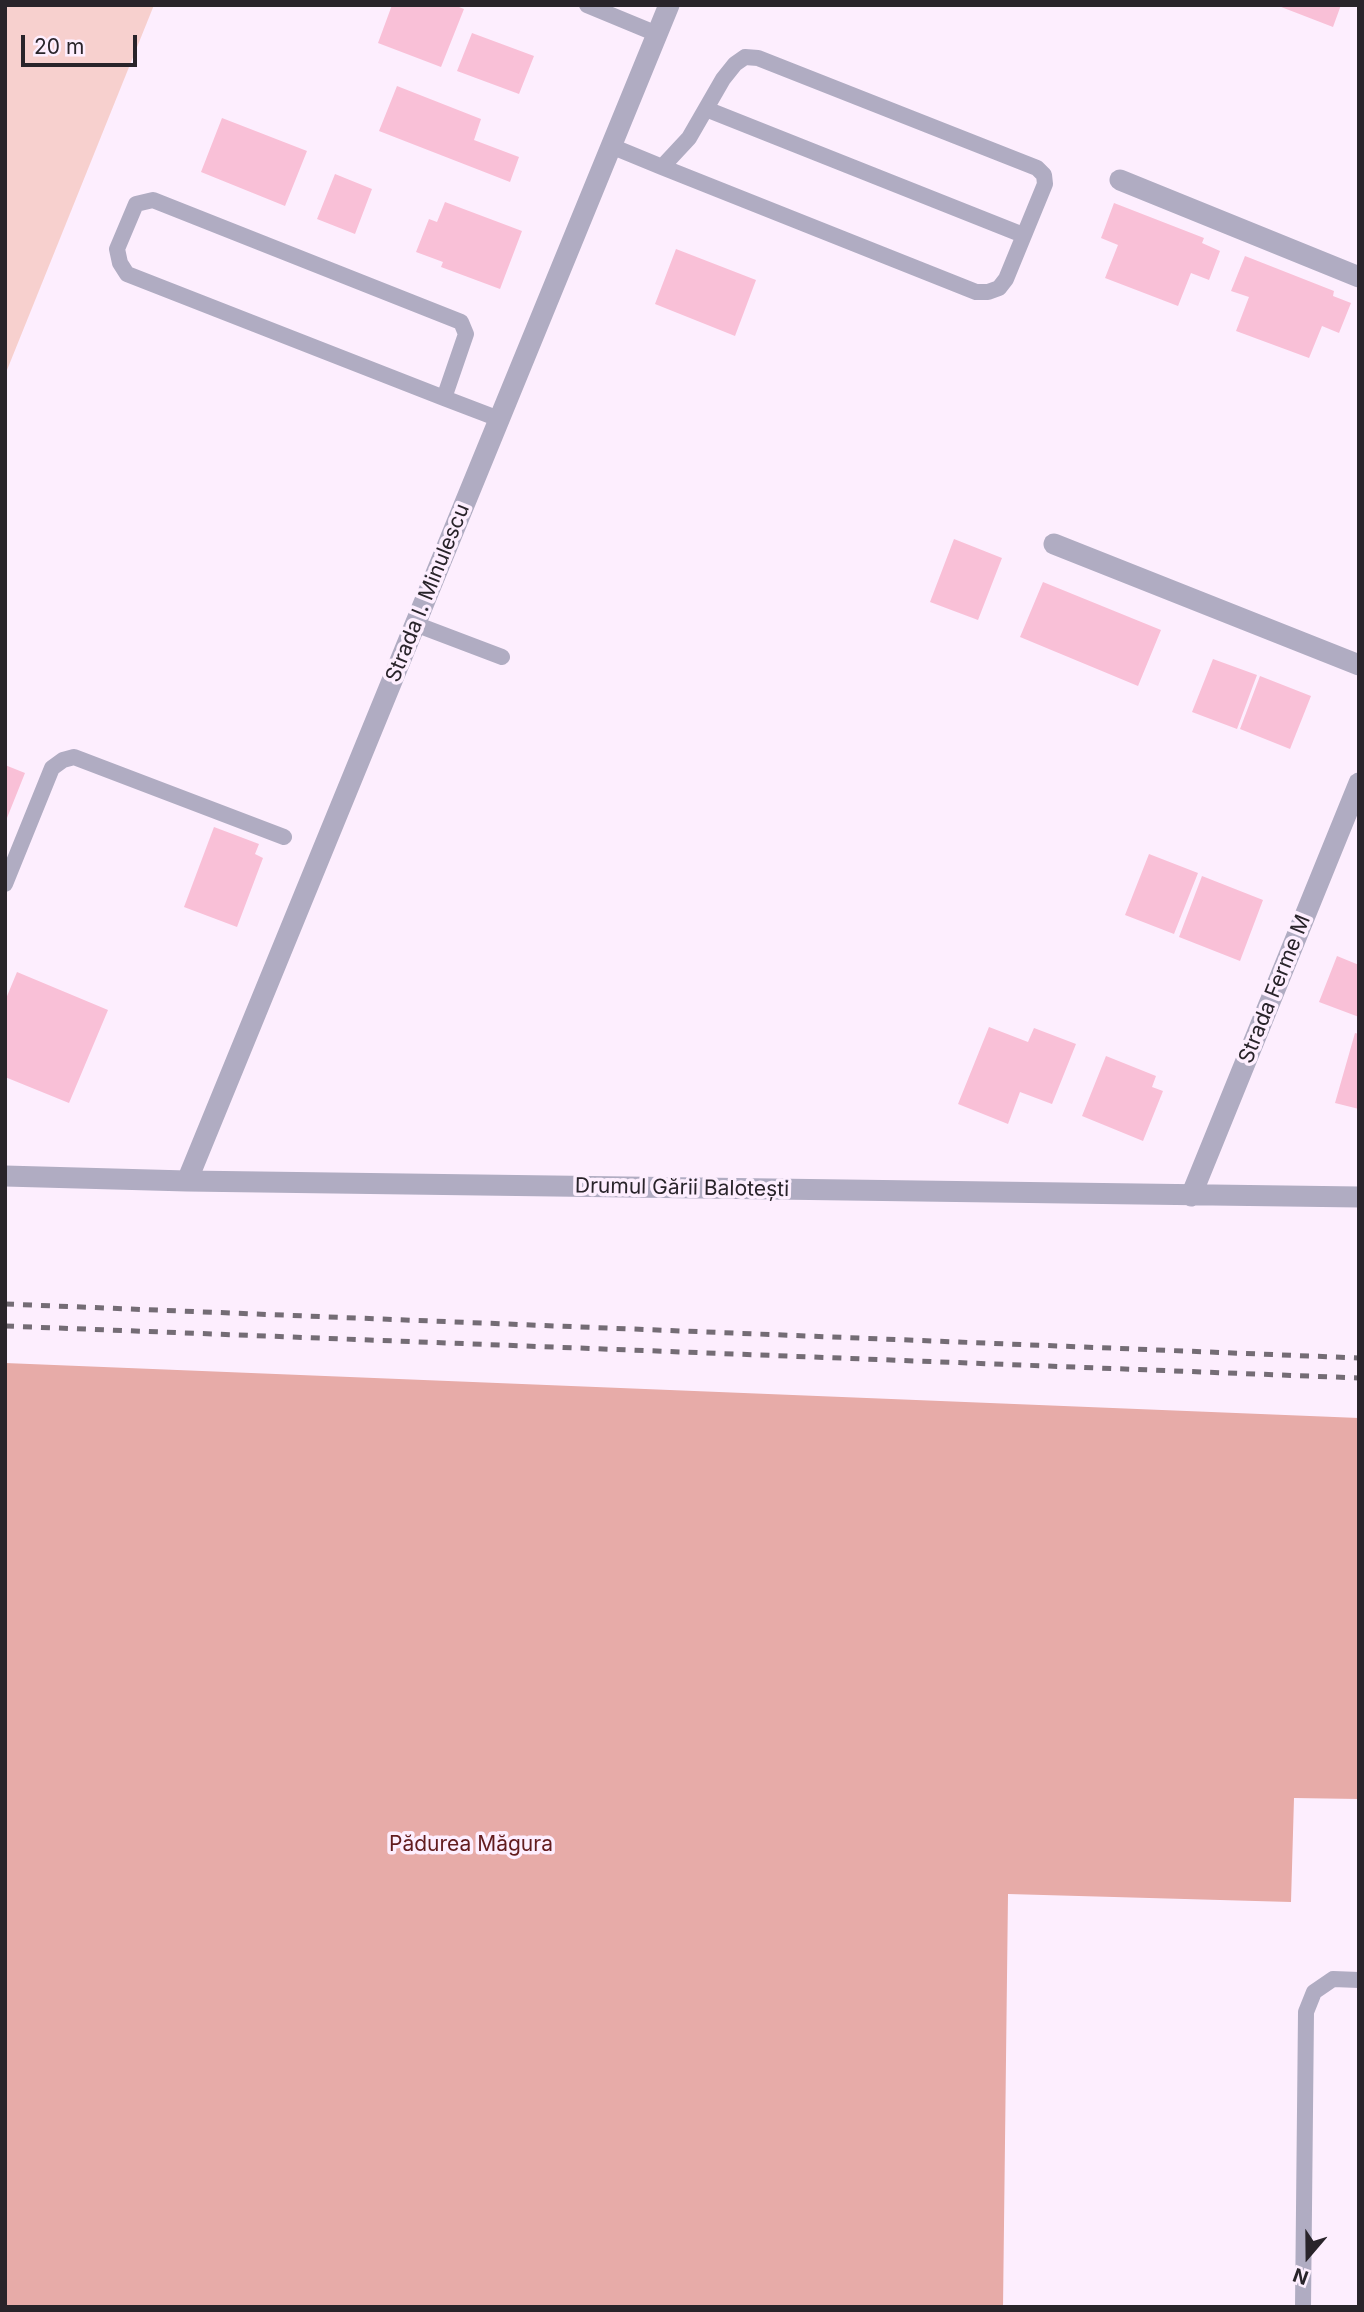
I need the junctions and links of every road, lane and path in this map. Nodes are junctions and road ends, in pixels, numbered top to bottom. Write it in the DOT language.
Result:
graph roads {
  1 [pos="587,5"];
  2 [pos="669,5"];
  3 [pos="605,9"];
  4 [pos="657,34"];
  5 [pos="706,109"];
  6 [pos="611,146"];
  7 [pos="662,167"];
  8 [pos="1119,180"];
  9 [pos="1023,235"];
  10 [pos="1359,277"];
  11 [pos="444,398"];
  12 [pos="499,419"];
  13 [pos="1054,544"];
  14 [pos="415,624"];
  15 [pos="502,657"];
  16 [pos="1359,665"];
  17 [pos="1359,783"];
  18 [pos="284,837"];
  19 [pos="5,884"];
  20 [pos="5,1176"];
  21 [pos="187,1181"];
  22 [pos="1191,1196"];
  23 [pos="1359,1197"];
  24 [pos="1359,1980"];
  25 [pos="1303,2307"];
  1 -- 3 [label="lane"];
  2 -- 4 [label="street, Strada I. Minulescu"];
  3 -- 4 [label="lane"];
  4 -- 6 [label="street, Strada I. Minulescu"];
  5 -- 7 [label="lane"];
  5 -- 9 [label="lane"];
  5 -- 9 [label="lane"];
  6 -- 7 [label="lane"];
  6 -- 12 [label="street, Strada I. Minulescu"];
  7 -- 9 [label="lane"];
  8 -- 10 [label="street"];
  11 -- 11 [label="lane"];
  11 -- 12 [label="lane"];
  12 -- 14 [label="street, Strada I. Minulescu"];
  13 -- 16 [label="street"];
  14 -- 15 [label="lane"];
  14 -- 21 [label="street, Strada I. Minulescu"];
  17 -- 22 [label="street, Strada Ferme M"];
  18 -- 19 [label="lane"];
  20 -- 21 [label="street, Drumul Gării Balotești"];
  21 -- 22 [label="street, Drumul Gării Balotești"];
  22 -- 23 [label="street, Drumul Gării Balotești"];
  24 -- 25 [label="lane"];
}
